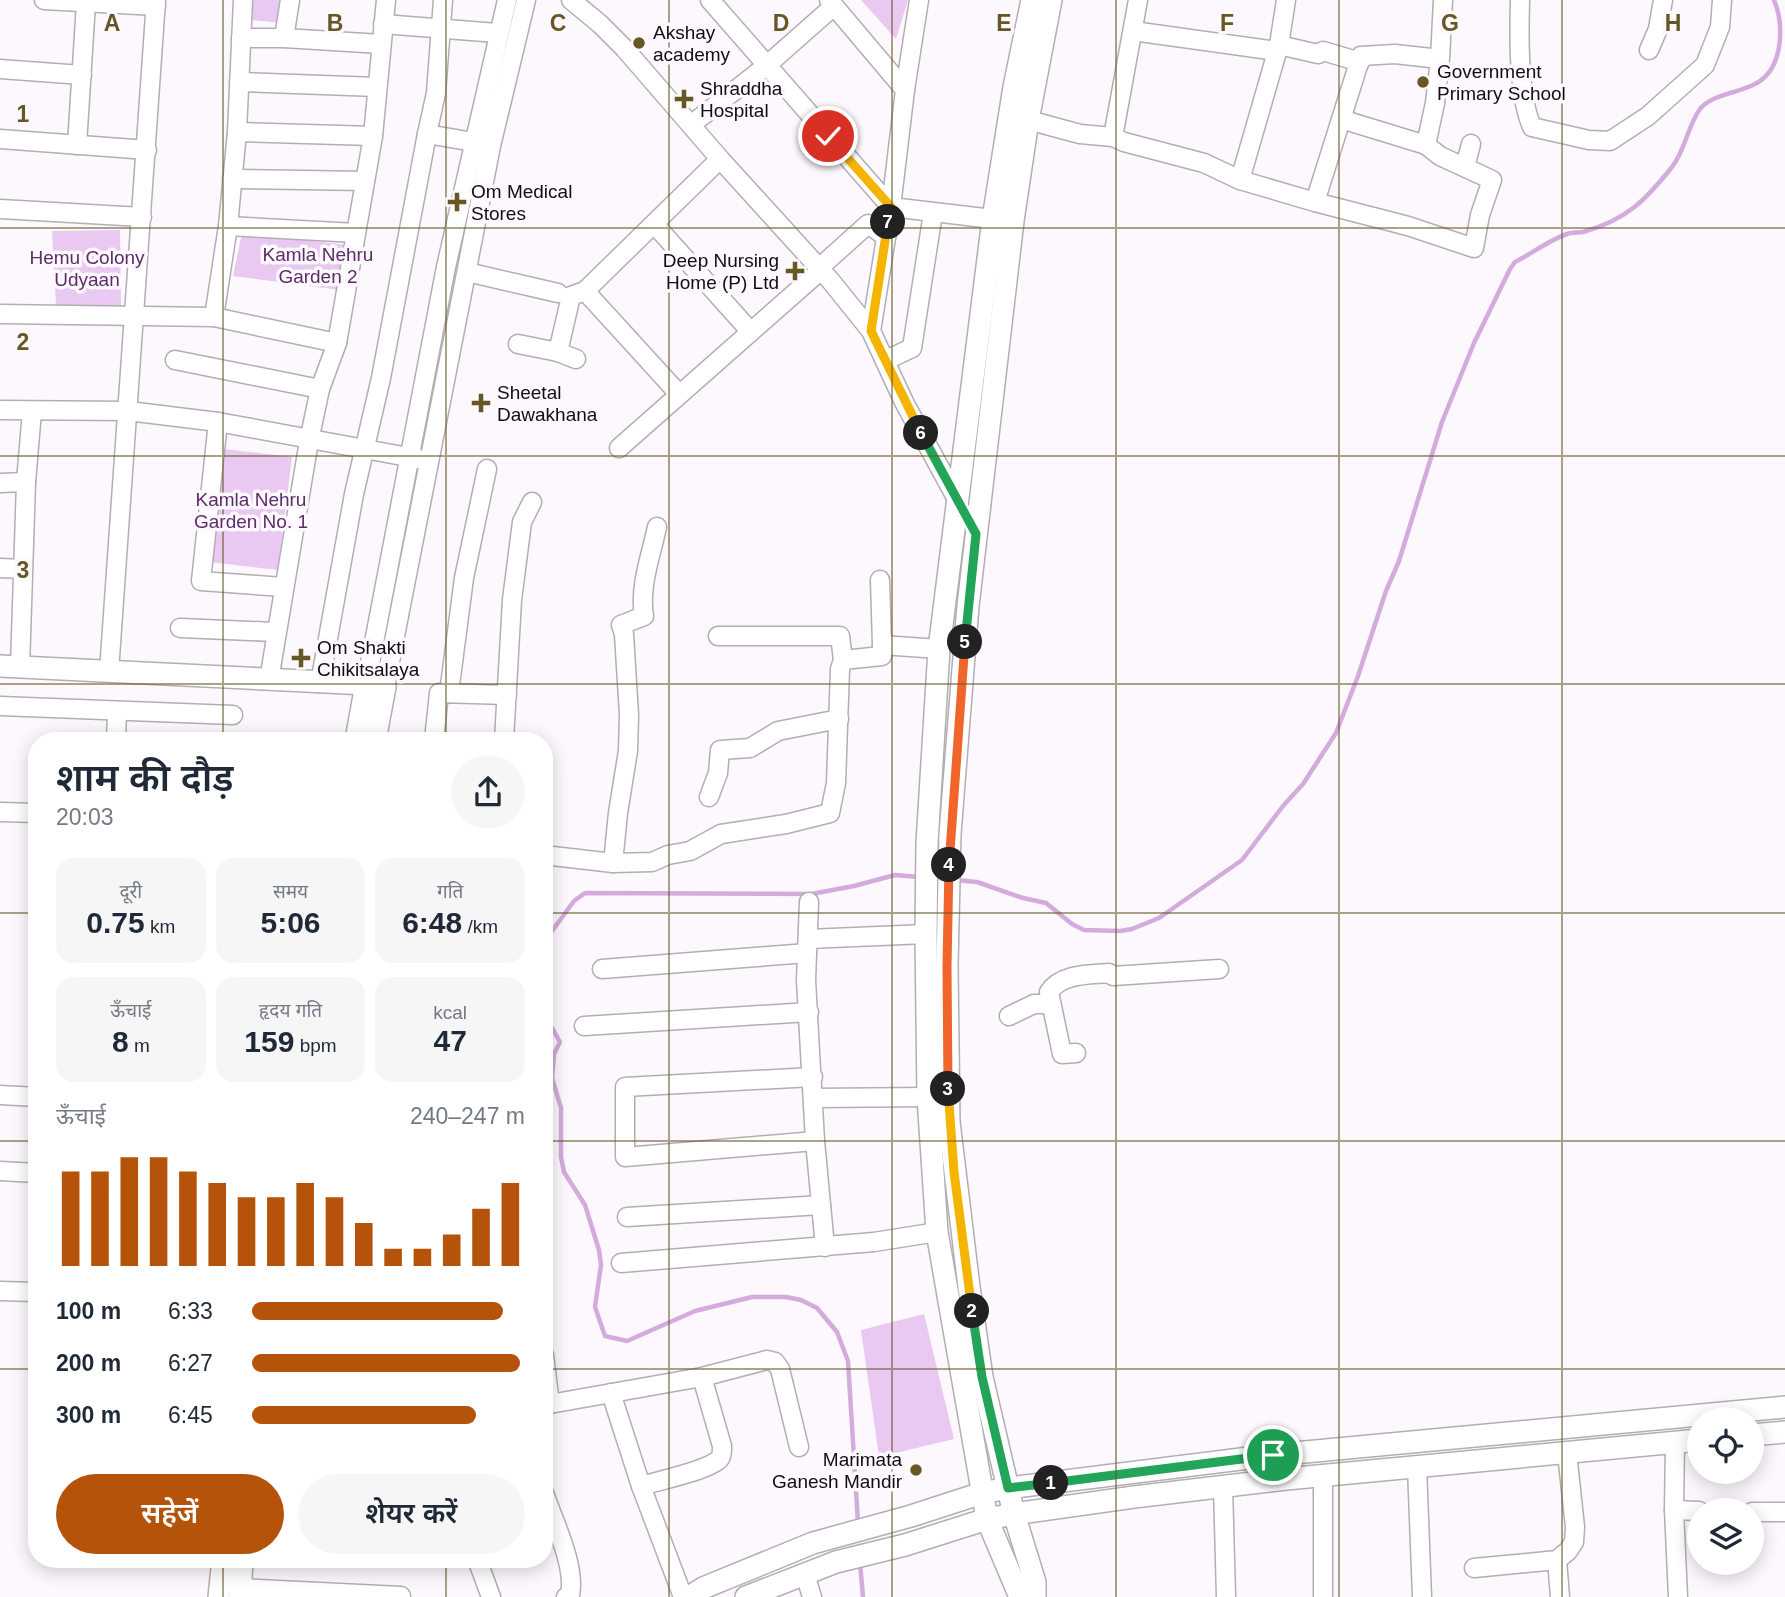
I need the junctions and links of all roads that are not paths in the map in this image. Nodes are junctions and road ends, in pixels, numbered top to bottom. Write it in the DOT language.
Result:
graph roads {
  1 [pos="44,0"];
  2 [pos="243,0"];
  3 [pos="290,0"];
  4 [pos="386,0"];
  5 [pos="443,0"];
  6 [pos="507,0"];
  7 [pos="526,0"];
  8 [pos="571,0"];
  9 [pos="710,0"];
  10 [pos="919,0"];
  11 [pos="1032,0"];
  12 [pos="1051,0"];
  13 [pos="1138,0"];
  14 [pos="1286,0"];
  15 [pos="1443,0"];
  16 [pos="1520,0"];
  17 [pos="1663,0"];
  18 [pos="1722,0"];
  19 [pos="86,3"];
  20 [pos="156,3"];
  21 [pos="832,3"];
  22 [pos="383,24"];
  23 [pos="442,27"];
  24 [pos="1133,31"];
  25 [pos="497,33"];
  26 [pos="241,38"];
  27 [pos="284,38"];
  28 [pos="381,44"];
  29 [pos="1278,48"];
  30 [pos="1649,50"];
  31 [pos="1440,59"];
  32 [pos="1360,62"];
  33 [pos="766,66"];
  34 [pos="0,69"];
  35 [pos="82,75"];
  36 [pos="239,82"];
  37 [pos="377,87"];
  38 [pos="905,90"];
  39 [pos="1341,119"];
  40 [pos="1028,120"];
  41 [pos="692,124"];
  42 [pos="237,132"];
  43 [pos="428,134"];
  44 [pos="373,136"];
  45 [pos="1114,137"];
  46 [pos="0,139"];
  47 [pos="473,142"];
  48 [pos="1471,144"];
  49 [pos="77,145"];
  50 [pos="1426,145"];
  51 [pos="491,146"];
  52 [pos="147,150"];
  53 [pos="720,159"];
  54 [pos="1465,167"];
  55 [pos="232,180"];
  56 [pos="1240,180"];
  57 [pos="365,181"];
  58 [pos="1315,202"];
  59 [pos="891,207"];
  60 [pos="0,209"];
  61 [pos="933,213"];
  62 [pos="142,217"];
  63 [pos="993,219"];
  64 [pos="655,225"];
  65 [pos="228,226"];
  66 [pos="356,233"];
  67 [pos="886,237"];
  68 [pos="820,269"];
  69 [pos="467,272"];
  70 [pos="585,292"];
  71 [pos="558,293"];
  72 [pos="0,314"];
  73 [pos="133,315"];
  74 [pos="214,317"];
  75 [pos="871,331"];
  76 [pos="751,332"];
  77 [pos="337,344"];
  78 [pos="518,345"];
  79 [pos="558,352"];
  80 [pos="576,359"];
  81 [pos="175,360"];
  82 [pos="886,360"];
  83 [pos="425,374"];
  84 [pos="445,379"];
  85 [pos="320,389"];
  86 [pos="679,394"];
  87 [pos="0,410"];
  88 [pos="32,411"];
  89 [pos="128,411"];
  90 [pos="218,422"];
  91 [pos="309,441"];
  92 [pos="619,448"];
  93 [pos="364,450"];
  94 [pos="408,457"];
  95 [pos="429,461"];
  96 [pos="487,469"];
  97 [pos="26,482"];
  98 [pos="0,483"];
  99 [pos="957,500"];
  100 [pos="532,502"];
  101 [pos="657,527"];
  102 [pos="976,534"];
  103 [pos="0,568"];
  104 [pos="23,569"];
  105 [pos="880,580"];
  106 [pos="283,587"];
  107 [pos="180,628"];
  108 [pos="275,632"];
  109 [pos="718,636"];
  110 [pos="882,645"];
  111 [pos="939,649"];
  112 [pos="843,660"];
  113 [pos="10,666"];
  114 [pos="109,672"];
  115 [pos="269,680"];
  116 [pos="320,683"];
  117 [pos="375,685"];
  118 [pos="449,693"];
  119 [pos="507,695"];
  120 [pos="0,706"];
  121 [pos="117,711"];
  122 [pos="233,715"];
  123 [pos="839,719"];
  124 [pos="116,732"];
  125 [pos="359,732"];
  126 [pos="375,732"];
  127 [pos="435,732"];
  128 [pos="505,732"];
  129 [pos="709,797"];
  130 [pos="0,812"];
  131 [pos="28,813"];
  132 [pos="553,856"];
  133 [pos="613,863"];
  134 [pos="809,902"];
  135 [pos="926,934"];
  136 [pos="807,946"];
  137 [pos="602,969"];
  138 [pos="1219,969"];
  139 [pos="1050,1003"];
  140 [pos="809,1012"];
  141 [pos="1009,1016"];
  142 [pos="584,1026"];
  143 [pos="1076,1053"];
  144 [pos="813,1077"];
  145 [pos="0,1095"];
  146 [pos="28,1097"];
  147 [pos="928,1097"];
  148 [pos="814,1098"];
  149 [pos="815,1141"];
  150 [pos="0,1171"];
  151 [pos="28,1173"];
  152 [pos="821,1205"];
  153 [pos="627,1217"];
  154 [pos="937,1232"];
  155 [pos="825,1247"];
  156 [pos="621,1263"];
  157 [pos="0,1291"];
  158 [pos="28,1292"];
  159 [pos="702,1377"];
  160 [pos="611,1394"];
  161 [pos="553,1404"];
  162 [pos="1785,1407"];
  163 [pos="1785,1432"];
  164 [pos="1764,1434"];
  165 [pos="1687,1442"];
  166 [pos="1675,1443"];
  167 [pos="799,1447"];
  168 [pos="1567,1453"];
  169 [pos="1417,1467"];
  170 [pos="1323,1476"];
  171 [pos="641,1486"];
  172 [pos="1223,1486"];
  173 [pos="1008,1488"];
  174 [pos="982,1493"];
  175 [pos="1674,1510"];
  176 [pos="1687,1511"];
  177 [pos="1764,1512"];
  178 [pos="1785,1512"];
  179 [pos="1014,1514"];
  180 [pos="987,1519"];
  181 [pos="553,1520"];
  182 [pos="1556,1560"];
  183 [pos="222,1568"];
  184 [pos="241,1568"];
  185 [pos="480,1568"];
  186 [pos="1474,1568"];
  187 [pos="805,1574"];
  188 [pos="240,1592"];
  189 [pos="401,1596"];
  190 [pos="219,1597"];
  191 [pos="491,1597"];
  192 [pos="566,1597"];
  193 [pos="686,1597"];
  194 [pos="746,1597"];
  195 [pos="812,1597"];
  196 [pos="1020,1597"];
  197 [pos="1035,1597"];
  198 [pos="1226,1597"];
  199 [pos="1323,1597"];
  200 [pos="1422,1597"];
  201 [pos="1560,1597"];
  202 [pos="1678,1597"];
  1 -- 19 [label="street"];
  2 -- 26 [label="street"];
  3 -- 27 [label="street"];
  4 -- 22 [label="street"];
  5 -- 23 [label="street"];
  6 -- 25 [label="street"];
  7 -- 51 [label="street"];
  8 -- 41 [label="street"];
  9 -- 33 [label="street"];
  10 -- 38 [label="street"];
  11 -- 63 [label="main road"];
  12 -- 40 [label="main road"];
  13 -- 24 [label="street"];
  14 -- 29 [label="street"];
  15 -- 31 [label="street"];
  16 -- 18 [label="street"];
  17 -- 30 [label="street"];
  19 -- 20 [label="street"];
  19 -- 35 [label="street"];
  20 -- 52 [label="street"];
  21 -- 33 [label="street"];
  21 -- 38 [label="street"];
  22 -- 23 [label="street"];
  22 -- 28 [label="street"];
  23 -- 25 [label="street"];
  23 -- 43 [label="street"];
  24 -- 29 [label="street"];
  24 -- 45 [label="street"];
  25 -- 47 [label="street"];
  26 -- 27 [label="street"];
  26 -- 36 [label="street"];
  27 -- 28 [label="street"];
  28 -- 37 [label="street"];
  29 -- 32 [label="street"];
  29 -- 56 [label="street"];
  31 -- 32 [label="street"];
  31 -- 50 [label="street"];
  32 -- 39 [label="street"];
  33 -- 41 [label="street"];
  33 -- 59 [label="street"];
  34 -- 35 [label="street"];
  35 -- 49 [label="street"];
  36 -- 37 [label="street"];
  36 -- 42 [label="street"];
  37 -- 44 [label="street"];
  38 -- 59 [label="street"];
  39 -- 50 [label="street"];
  39 -- 58 [label="street"];
  40 -- 45 [label="street"];
  40 -- 102 [label="main road"];
  41 -- 53 [label="street"];
  42 -- 44 [label="street"];
  42 -- 55 [label="street"];
  43 -- 47 [label="street"];
  43 -- 93 [label="street"];
  44 -- 57 [label="street"];
  45 -- 56 [label="street"];
  46 -- 49 [label="street"];
  47 -- 51 [label="street"];
  47 -- 83 [label="street"];
  48 -- 54 [label="street"];
  49 -- 52 [label="street"];
  50 -- 54 [label="street"];
  51 -- 69 [label="street"];
  52 -- 62 [label="street"];
  53 -- 64 [label="street"];
  53 -- 68 [label="street"];
  54 -- 58 [label="street"];
  55 -- 57 [label="street"];
  55 -- 65 [label="street"];
  56 -- 58 [label="street"];
  57 -- 66 [label="street"];
  59 -- 61 [label="street"];
  59 -- 67 [label="street"];
  60 -- 62 [label="street"];
  61 -- 63 [label="street"];
  61 -- 82 [label="street"];
  62 -- 73 [label="street"];
  63 -- 99 [label="main road"];
  64 -- 70 [label="street"];
  64 -- 76 [label="street"];
  65 -- 66 [label="street"];
  65 -- 74 [label="street"];
  66 -- 77 [label="street"];
  67 -- 68 [label="street"];
  67 -- 75 [label="street"];
  68 -- 75 [label="street"];
  68 -- 76 [label="street"];
  69 -- 71 [label="street"];
  69 -- 84 [label="street"];
  70 -- 79 [label="street"];
  70 -- 86 [label="street"];
  72 -- 73 [label="street"];
  73 -- 74 [label="street"];
  73 -- 89 [label="street"];
  74 -- 77 [label="street"];
  75 -- 82 [label="street"];
  76 -- 86 [label="street"];
  77 -- 85 [label="street"];
  78 -- 79 [label="street"];
  79 -- 80 [label="street"];
  81 -- 85 [label="street"];
  82 -- 99 [label="street"];
  83 -- 84 [label="street"];
  83 -- 94 [label="street"];
  84 -- 95 [label="street"];
  85 -- 91 [label="street"];
  86 -- 92 [label="street"];
  87 -- 88 [label="street"];
  88 -- 89 [label="street"];
  88 -- 97 [label="street"];
  89 -- 90 [label="street"];
  89 -- 114 [label="street"];
  90 -- 91 [label="street"];
  90 -- 106 [label="street"];
  91 -- 93 [label="street"];
  91 -- 106 [label="street"];
  93 -- 94 [label="street"];
  93 -- 116 [label="street"];
  94 -- 95 [label="street"];
  94 -- 117 [label="street"];
  95 -- 117 [label="street"];
  96 -- 118 [label="street"];
  97 -- 98 [label="street"];
  97 -- 104 [label="street"];
  99 -- 102 [label="street"];
  99 -- 111 [label="main road"];
  100 -- 119 [label="street"];
  101 -- 133 [label="street"];
  102 -- 173 [label="main road"];
  103 -- 104 [label="street"];
  104 -- 113 [label="street"];
  105 -- 110 [label="street"];
  106 -- 108 [label="street"];
  107 -- 108 [label="street"];
  108 -- 115 [label="street"];
  109 -- 112 [label="street"];
  110 -- 111 [label="street"];
  110 -- 112 [label="street"];
  111 -- 135 [label="main road"];
  112 -- 123 [label="street"];
  113 -- 114 [label="main road"];
  114 -- 115 [label="main road"];
  115 -- 116 [label="main road"];
  116 -- 117 [label="main road"];
  117 -- 125 [label="main road"];
  117 -- 126 [label="main road"];
  118 -- 119 [label="street"];
  118 -- 127 [label="street"];
  119 -- 128 [label="street"];
  120 -- 121 [label="street"];
  121 -- 122 [label="street"];
  121 -- 124 [label="street"];
  123 -- 129 [label="street"];
  123 -- 133 [label="street"];
  130 -- 131 [label="street"];
  132 -- 133 [label="street"];
  134 -- 136 [label="street"];
  135 -- 136 [label="street"];
  135 -- 147 [label="main road"];
  136 -- 137 [label="street"];
  136 -- 140 [label="street"];
  138 -- 139 [label="street"];
  139 -- 141 [label="street"];
  139 -- 143 [label="street"];
  140 -- 142 [label="street"];
  140 -- 144 [label="street"];
  144 -- 148 [label="street"];
  144 -- 149 [label="street"];
  145 -- 146 [label="street"];
  147 -- 148 [label="street"];
  147 -- 154 [label="main road"];
  148 -- 149 [label="street"];
  149 -- 152 [label="street"];
  150 -- 151 [label="street"];
  152 -- 153 [label="street"];
  152 -- 155 [label="street"];
  154 -- 155 [label="street"];
  154 -- 174 [label="main road"];
  155 -- 156 [label="street"];
  157 -- 158 [label="street"];
  159 -- 160 [label="street"];
  159 -- 167 [label="street"];
  159 -- 171 [label="street"];
  160 -- 161 [label="street"];
  160 -- 171 [label="street"];
  162 -- 173 [label="main road"];
  163 -- 164 [label="main road"];
  165 -- 166 [label="main road"];
  166 -- 168 [label="main road"];
  166 -- 175 [label="street"];
  168 -- 169 [label="main road"];
  168 -- 182 [label="street"];
  169 -- 170 [label="main road"];
  169 -- 200 [label="street"];
  170 -- 172 [label="main road"];
  170 -- 199 [label="street"];
  171 -- 193 [label="street"];
  172 -- 179 [label="main road"];
  172 -- 198 [label="street"];
  173 -- 174 [label="main road"];
  173 -- 179 [label="main road"];
  174 -- 180 [label="main road"];
  174 -- 193 [label="main road"];
  175 -- 176 [label="street"];
  175 -- 202 [label="street"];
  177 -- 178 [label="street"];
  179 -- 180 [label="main road"];
  179 -- 197 [label="main road"];
  180 -- 187 [label="main road"];
  180 -- 196 [label="main road"];
  181 -- 192 [label="street"];
  182 -- 186 [label="street"];
  182 -- 201 [label="street"];
  183 -- 190 [label="main road"];
  184 -- 188 [label="main road"];
  185 -- 191 [label="street"];
  187 -- 194 [label="main road"];
  187 -- 195 [label="street"];
  188 -- 189 [label="street"];
}
